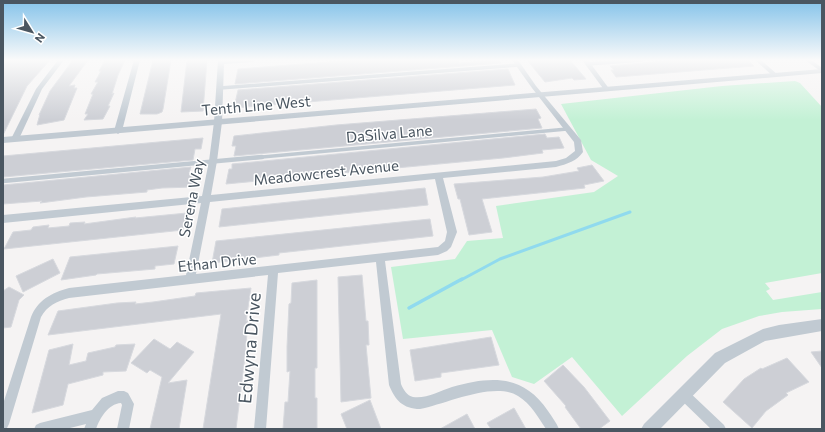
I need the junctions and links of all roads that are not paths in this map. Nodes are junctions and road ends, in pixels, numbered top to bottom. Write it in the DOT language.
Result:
graph roads {
  1 [pos="45,80"];
  2 [pos="132,80"];
  3 [pos="220,80"];
  4 [pos="310,80"];
  5 [pos="530,80"];
  6 [pos="600,80"];
  7 [pos="717,80"];
  8 [pos="220,88"];
  9 [pos="607,90"];
  10 [pos="541,95"];
  11 [pos="218,122"];
  12 [pos="567,129"];
  13 [pos="118,131"];
  14 [pos="3,140"];
  15 [pos="15,140"];
  16 [pos="213,161"];
  17 [pos="438,175"];
  18 [pos="3,181"];
  19 [pos="206,199"];
  20 [pos="3,219"];
  21 [pos="380,258"];
  22 [pos="273,270"];
  23 [pos="190,280"];
  24 [pos="822,325"];
  25 [pos="683,394"];
  26 [pos="94,416"];
  27 [pos="3,424"];
  28 [pos="40,429"];
  29 [pos="90,429"];
  30 [pos="123,429"];
  31 [pos="260,429"];
  32 [pos="552,429"];
  33 [pos="649,429"];
  34 [pos="720,429"];
  1 -- 15 [label="street"];
  2 -- 13 [label="street"];
  3 -- 8 [label="street, Serena Way"];
  4 -- 8 [label="lane"];
  5 -- 10 [label="street, Meadowcrest Avenue"];
  6 -- 9 [label="street"];
  7 -- 9 [label="street, Tenth Line West"];
  8 -- 11 [label="street, Serena Way"];
  9 -- 10 [label="street, Tenth Line West"];
  10 -- 11 [label="street, Tenth Line West"];
  10 -- 12 [label="street, Meadowcrest Avenue"];
  11 -- 13 [label="street, Tenth Line West"];
  11 -- 16 [label="street, Serena Way"];
  12 -- 16 [label="lane, DaSilva Lane"];
  12 -- 17 [label="street, Meadowcrest Avenue"];
  13 -- 15 [label="street, Tenth Line West"];
  14 -- 15 [label="street, Tenth Line West"];
  16 -- 18 [label="lane, DaSilva Lane"];
  16 -- 19 [label="street, Serena Way"];
  17 -- 19 [label="street, Meadowcrest Avenue"];
  17 -- 21 [label="street, Ethan Drive"];
  19 -- 20 [label="street, Meadowcrest Avenue"];
  19 -- 23 [label="street, Serena Way"];
  21 -- 22 [label="street, Ethan Drive"];
  21 -- 32 [label="street"];
  22 -- 23 [label="street, Ethan Drive"];
  22 -- 31 [label="street, Edwyna Drive"];
  23 -- 27 [label="street, Ethan Drive"];
  24 -- 25 [label="street"];
  25 -- 33 [label="street"];
  25 -- 34 [label="street"];
  26 -- 28 [label="street"];
  26 -- 29 [label="street"];
  26 -- 30 [label="street"];
}
